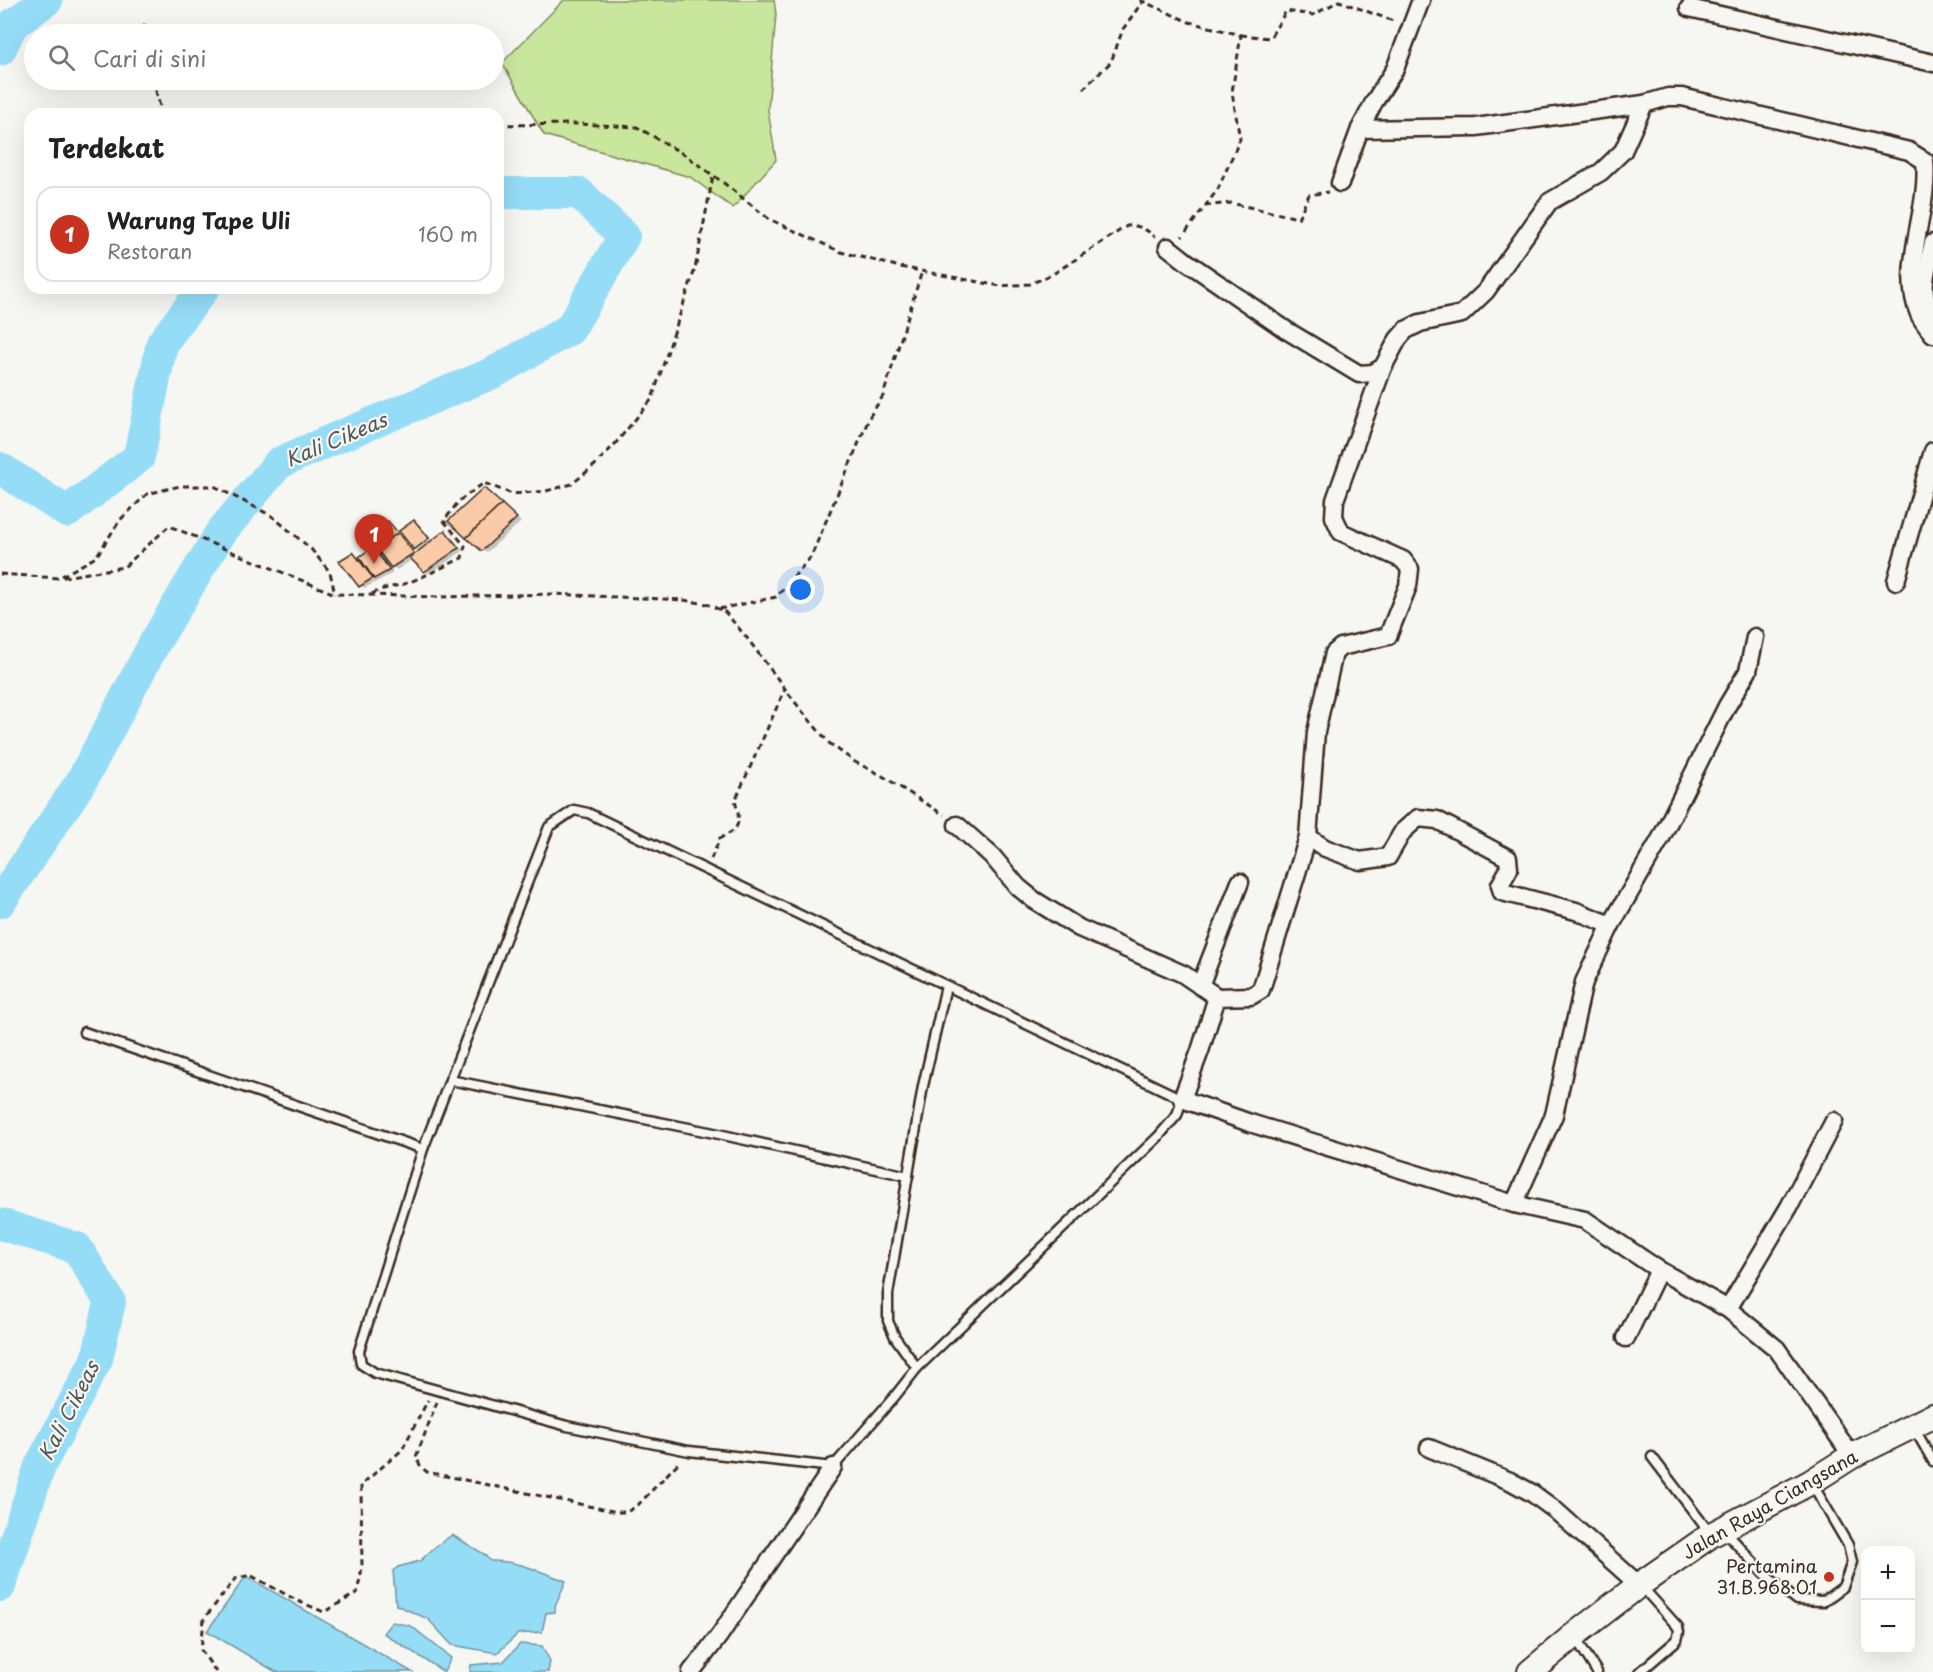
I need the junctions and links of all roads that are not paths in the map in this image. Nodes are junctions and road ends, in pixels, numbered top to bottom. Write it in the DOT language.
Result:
graph roads {
  1 [pos="1421,0"];
  2 [pos="1689,8"];
  3 [pos="1933,63"];
  4 [pos="1644,104"];
  5 [pos="1360,129"];
  6 [pos="1340,183"];
  7 [pos="1933,243"];
  8 [pos="1168,247"];
  9 [pos="1933,314"];
  10 [pos="1933,334"];
  11 [pos="1383,367"];
  12 [pos="1933,451"];
  13 [pos="1896,581"];
  14 [pos="1755,637"];
  15 [pos="957,825"];
  16 [pos="1308,837"];
  17 [pos="1240,882"];
  18 [pos="1611,926"];
  19 [pos="946,986"];
  20 [pos="1200,986"];
  21 [pos="1217,997"];
  22 [pos="84,1032"];
  23 [pos="450,1080"];
  24 [pos="1182,1099"];
  25 [pos="1834,1121"];
  26 [pos="423,1149"];
  27 [pos="908,1176"];
  28 [pos="1514,1204"];
  29 [pos="1659,1270"];
  30 [pos="1728,1309"];
  31 [pos="1626,1338"];
  32 [pos="917,1368"];
  33 [pos="1923,1421"];
  34 [pos="1429,1448"];
  35 [pos="1852,1456"];
  36 [pos="1652,1457"];
  37 [pos="1933,1461"];
  38 [pos="833,1467"];
  39 [pos="1810,1482"];
  40 [pos="1717,1532"];
  41 [pos="1640,1585"];
  42 [pos="1573,1636"];
  43 [pos="691,1672"];
  44 [pos="1530,1672"];
  45 [pos="1598,1672"];
  46 [pos="1640,1672"];
  1 -- 5 [label="street"];
  2 -- 3 [label="street"];
  4 -- 5 [label="street"];
  4 -- 10 [label="street"];
  4 -- 11 [label="street"];
  5 -- 6 [label="street"];
  7 -- 9 [label="street"];
  8 -- 11 [label="street"];
  11 -- 16 [label="street"];
  12 -- 13 [label="street"];
  14 -- 18 [label="street"];
  15 -- 20 [label="street"];
  16 -- 18 [label="street"];
  16 -- 21 [label="street"];
  17 -- 20 [label="street"];
  18 -- 28 [label="street"];
  19 -- 23 [label="lane"];
  19 -- 24 [label="lane"];
  19 -- 27 [label="lane"];
  20 -- 21 [label="street"];
  21 -- 24 [label="street"];
  22 -- 26 [label="lane"];
  23 -- 26 [label="lane"];
  23 -- 27 [label="lane"];
  24 -- 28 [label="street"];
  24 -- 32 [label="lane"];
  25 -- 30 [label="street"];
  26 -- 38 [label="lane"];
  27 -- 32 [label="lane"];
  28 -- 29 [label="street"];
  29 -- 30 [label="street"];
  29 -- 31 [label="street"];
  30 -- 35 [label="street"];
  32 -- 38 [label="lane"];
  33 -- 35 [label="main road, Jalan Raya Ciangsana"];
  33 -- 37 [label="lane"];
  34 -- 41 [label="street"];
  35 -- 39 [label="main road, Jalan Raya Ciangsana"];
  36 -- 40 [label="lane"];
  38 -- 43 [label="street"];
  39 -- 40 [label="main road, Jalan Raya Ciangsana"];
  39 -- 40 [label="lane"];
  40 -- 41 [label="main road, Jalan Raya Ciangsana"];
  41 -- 42 [label="main road, Jalan Raya Ciangsana"];
  41 -- 46 [label="lane"];
  42 -- 44 [label="main road, Jalan Raya Ciangsana"];
  42 -- 45 [label="lane"];
}
